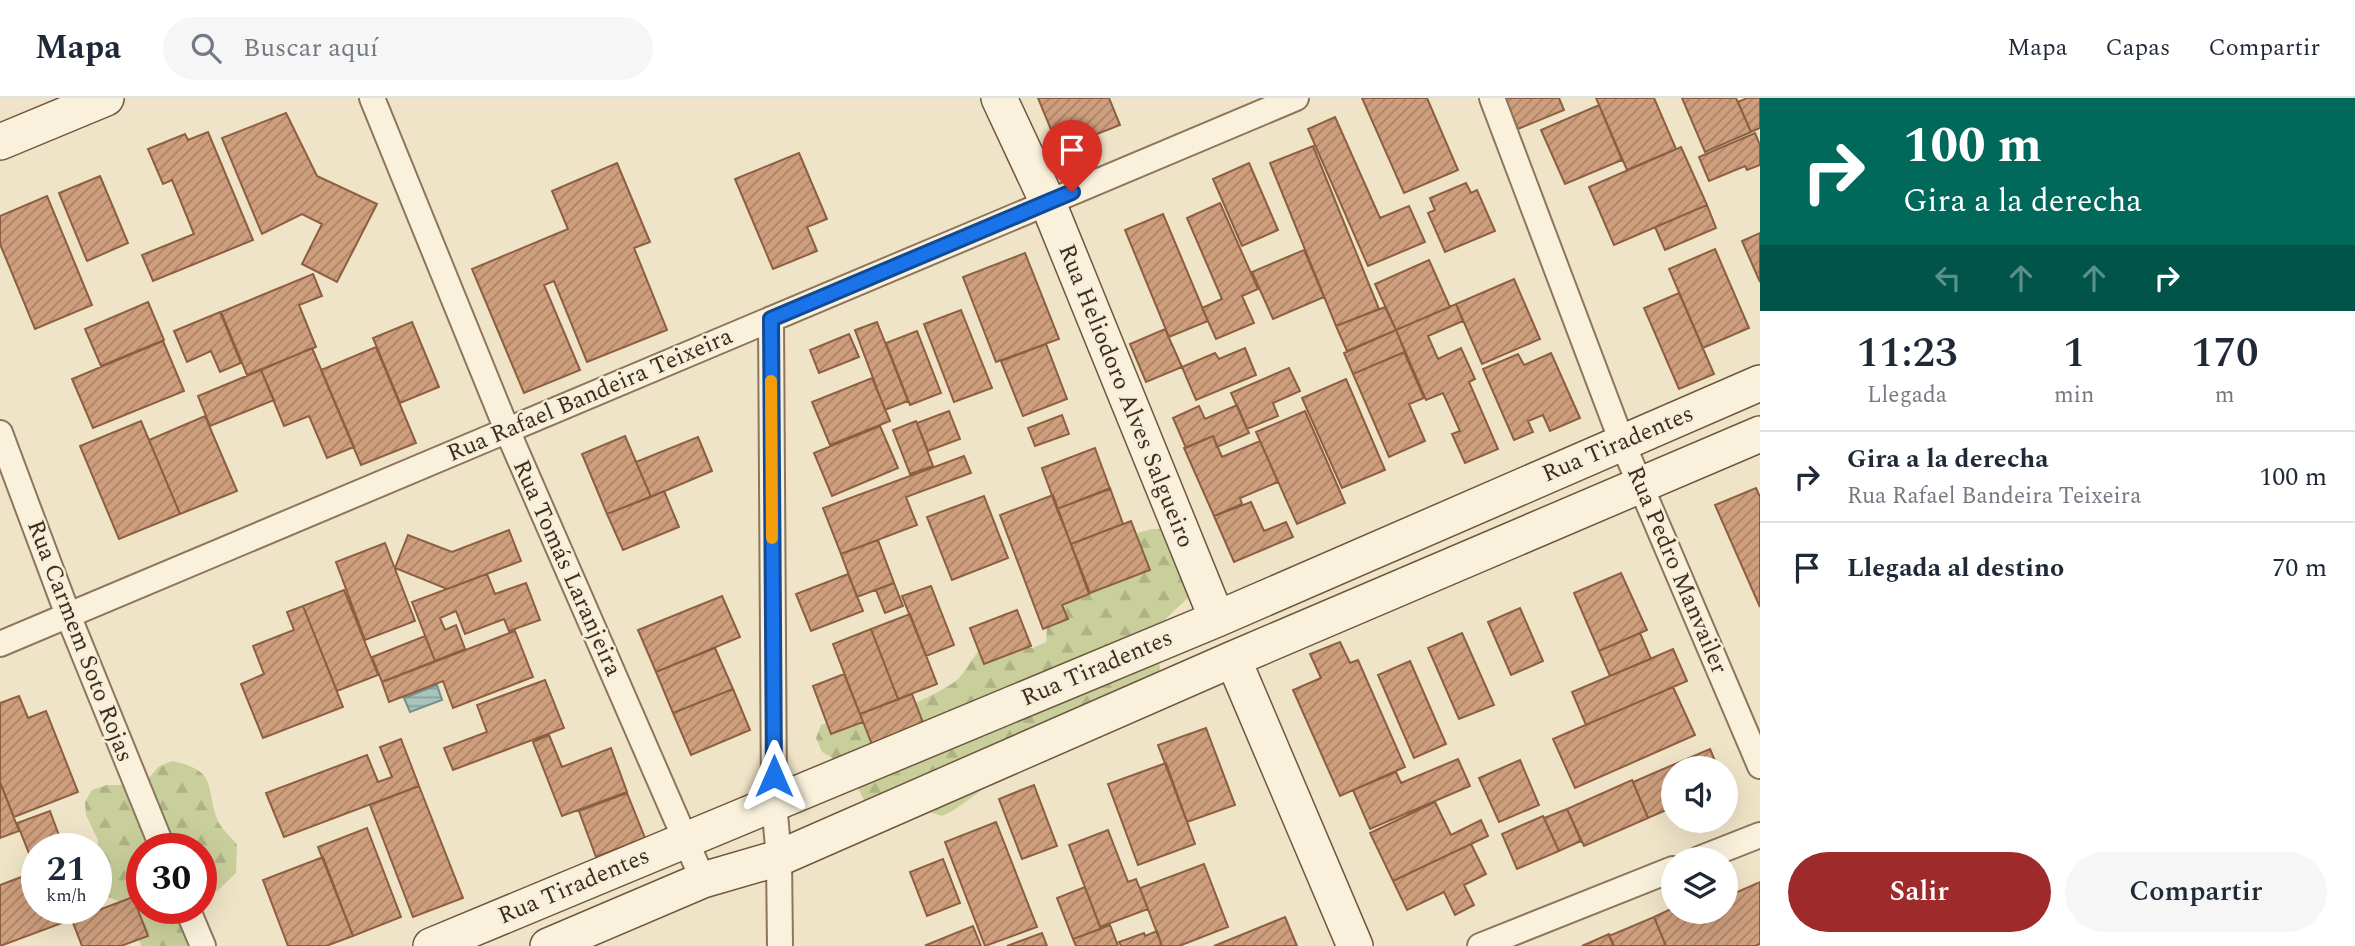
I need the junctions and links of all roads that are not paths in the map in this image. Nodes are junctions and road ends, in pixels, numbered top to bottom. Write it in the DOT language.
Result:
graph roads {
  1 [pos="106,98"];
  2 [pos="372,98"];
  3 [pos="999,98"];
  4 [pos="1296,98"];
  5 [pos="1492,98"];
  6 [pos="0,142"];
  7 [pos="1048,203"];
  8 [pos="771,319"];
  9 [pos="1760,383"];
  10 [pos="507,430"];
  11 [pos="0,433"];
  12 [pos="1760,435"];
  13 [pos="1622,442"];
  14 [pos="1640,485"];
  15 [pos="68,615"];
  16 [pos="1217,618"];
  17 [pos="0,644"];
  18 [pos="1233,659"];
  19 [pos="1760,766"];
  20 [pos="774,803"];
  21 [pos="157,833"];
  22 [pos="1760,835"];
  23 [pos="685,840"];
  24 [pos="1730,847"];
  25 [pos="779,858"];
  26 [pos="1661,875"];
  27 [pos="703,880"];
  28 [pos="194,924"];
  29 [pos="203,946"];
  30 [pos="431,946"];
  31 [pos="548,946"];
  32 [pos="780,946"];
  33 [pos="1355,946"];
  34 [pos="1480,946"];
  1 -- 6 [label="main road"];
  2 -- 10 [label="street, Rua Tomás Laranjeira"];
  3 -- 7 [label="main road, Rua Heliodoro Alves Salgueiro"];
  4 -- 7 [label="street, Rua Rafael Bandeira Teixeira"];
  5 -- 13 [label="street, Rua Pedro Manvailer"];
  7 -- 8 [label="street, Rua Rafael Bandeira Teixeira"];
  7 -- 16 [label="main road, Rua Heliodoro Alves Salgueiro"];
  8 -- 10 [label="street, Rua Rafael Bandeira Teixeira"];
  8 -- 20 [label="street"];
  9 -- 13 [label="main road, Rua Tiradentes"];
  10 -- 15 [label="street, Rua Rafael Bandeira Teixeira"];
  10 -- 23 [label="street, Rua Tomás Laranjeira"];
  11 -- 15 [label="street, Rua Carmem Soto Rojas"];
  12 -- 14 [label="main road, Rua Tiradentes"];
  13 -- 14 [label="street, Rua Pedro Manvailer"];
  13 -- 16 [label="main road, Rua Tiradentes"];
  14 -- 18 [label="main road, Rua Tiradentes"];
  14 -- 19 [label="street, Rua Pedro Manvailer"];
  15 -- 17 [label="street, Rua Rafael Bandeira Teixeira"];
  15 -- 21 [label="street, Rua Carmem Soto Rojas"];
  16 -- 18 [label="main road"];
  16 -- 20 [label="main road, Rua Tiradentes"];
  18 -- 25 [label="main road, Rua Tiradentes"];
  18 -- 33 [label="main road"];
  20 -- 23 [label="main road, Rua Tiradentes"];
  20 -- 25 [label="street"];
  22 -- 24 [label="street"];
  23 -- 27 [label="street, Rua Tomás Laranjeira"];
  23 -- 30 [label="main road, Rua Tiradentes"];
  25 -- 27 [label="main road, Rua Tiradentes"];
  25 -- 32 [label="street"];
  26 -- 34 [label="street"];
  27 -- 31 [label="main road, Rua Tiradentes"];
  28 -- 29 [label="street"];
}
